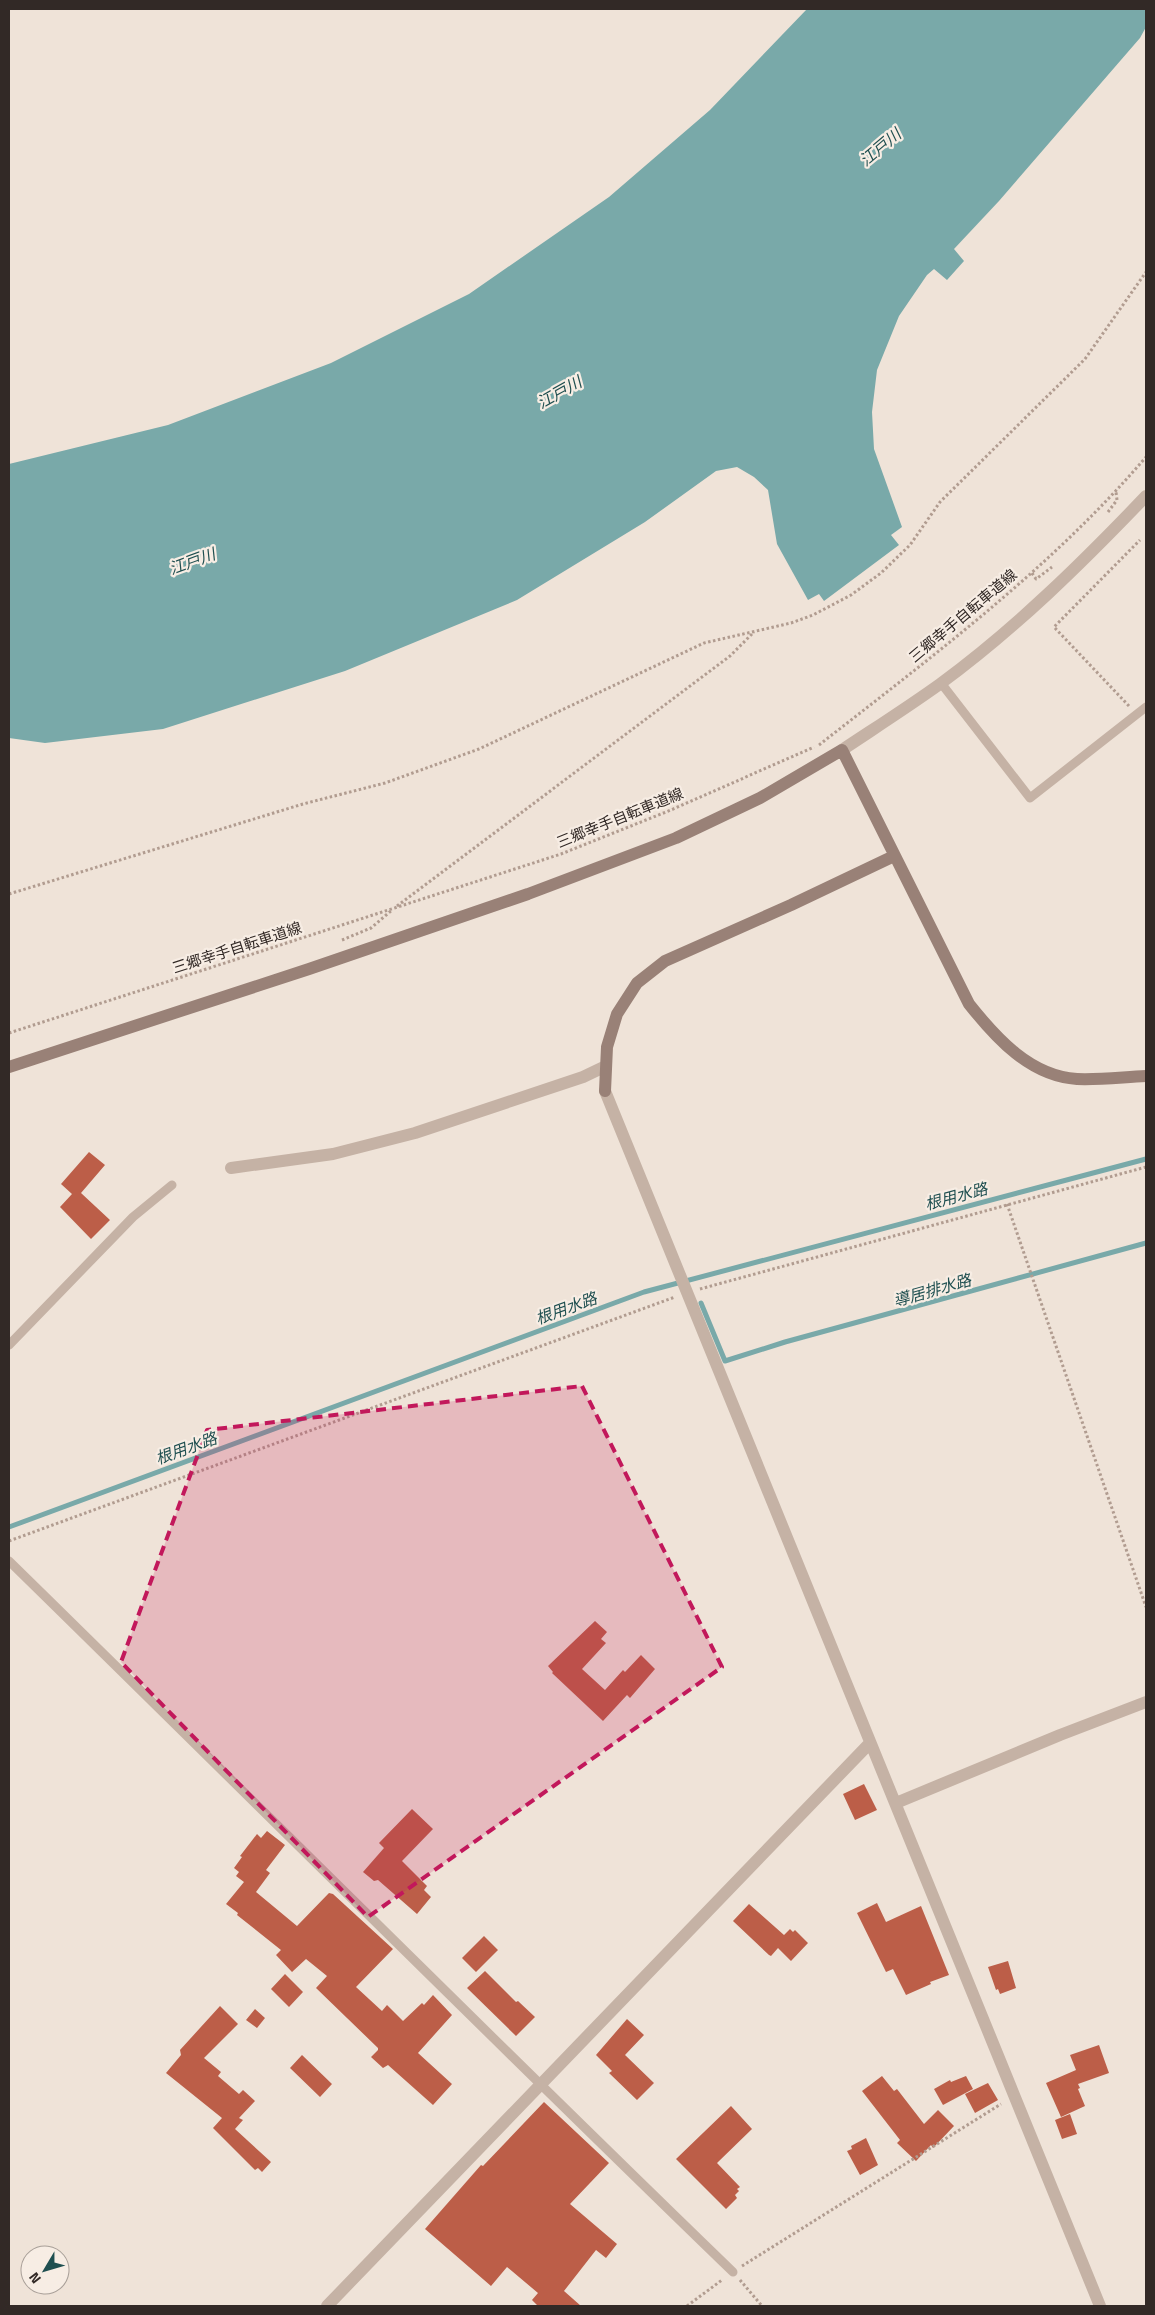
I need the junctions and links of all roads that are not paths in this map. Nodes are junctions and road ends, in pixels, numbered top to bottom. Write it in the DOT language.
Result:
graph roads {
  1 [pos="1146,496"];
  2 [pos="941,683"];
  3 [pos="1146,707"];
  4 [pos="842,750"];
  5 [pos="894,856"];
  6 [pos="606,1066"];
  7 [pos="9,1067"];
  8 [pos="1146,1076"];
  9 [pos="230,1168"];
  10 [pos="172,1184"];
  11 [pos="9,1345"];
  12 [pos="9,1561"];
  13 [pos="1146,1702"];
  14 [pos="869,1744"];
  15 [pos="896,1803"];
  16 [pos="541,2086"];
  17 [pos="733,2272"];
  18 [pos="327,2306"];
  19 [pos="1100,2306"];
  1 -- 2 [label="street"];
  2 -- 3 [label="lane"];
  2 -- 4 [label="street"];
  4 -- 5 [label="street"];
  4 -- 7 [label="street"];
  5 -- 6 [label="street"];
  5 -- 8 [label="street"];
  6 -- 9 [label="street"];
  6 -- 14 [label="street"];
  10 -- 11 [label="lane"];
  12 -- 16 [label="lane"];
  13 -- 15 [label="street"];
  14 -- 15 [label="street"];
  14 -- 16 [label="street"];
  15 -- 19 [label="street"];
  16 -- 17 [label="lane"];
  16 -- 18 [label="street"];
}
